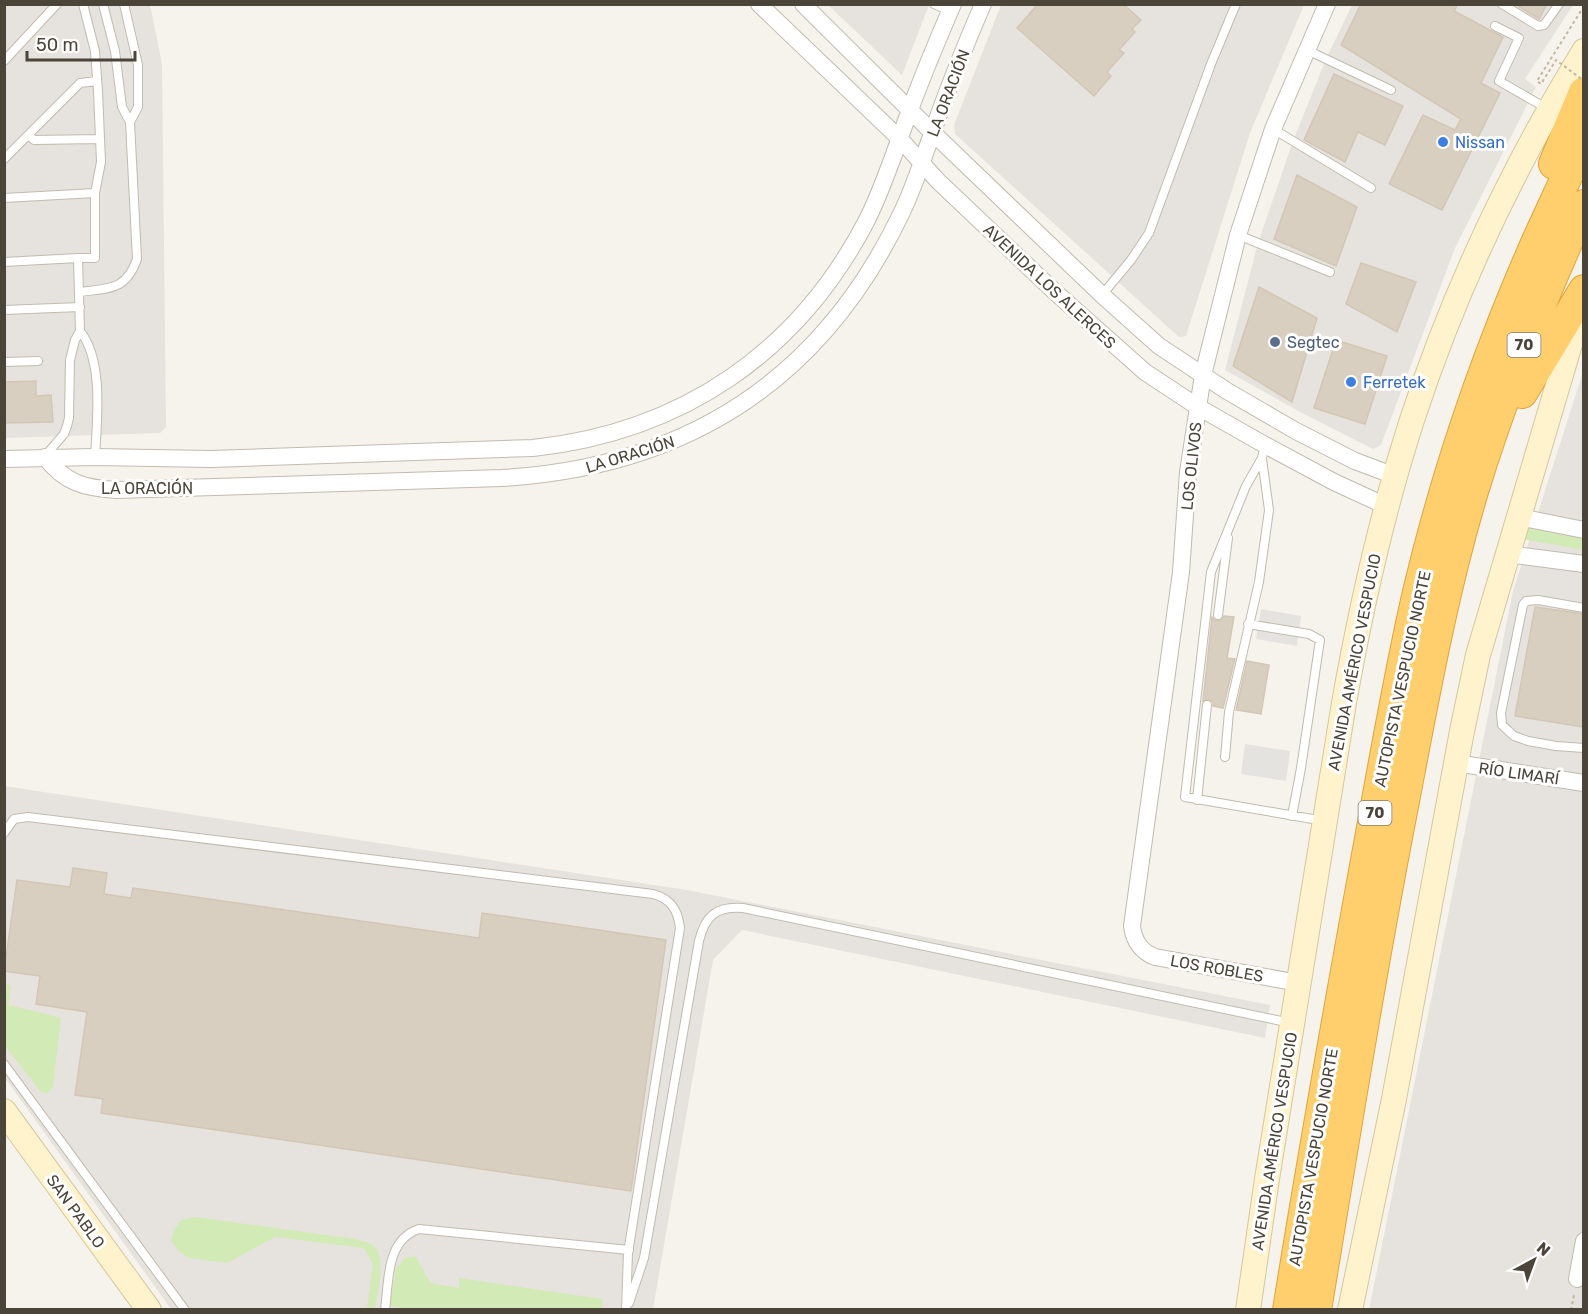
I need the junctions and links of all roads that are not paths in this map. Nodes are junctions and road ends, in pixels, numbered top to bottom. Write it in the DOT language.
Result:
graph roads {
  1 [pos="57,4"];
  2 [pos="83,4"];
  3 [pos="103,4"];
  4 [pos="124,4"];
  5 [pos="759,4"];
  6 [pos="803,4"];
  7 [pos="934,4"];
  8 [pos="983,4"];
  9 [pos="1236,4"];
  10 [pos="1327,4"];
  11 [pos="1502,4"];
  12 [pos="1559,4"];
  13 [pos="952,8"];
  14 [pos="1495,26"];
  15 [pos="1307,50"];
  16 [pos="1584,51"];
  17 [pos="4,61"];
  18 [pos="97,81"];
  19 [pos="1391,90"];
  20 [pos="1584,92"];
  21 [pos="910,110"];
  22 [pos="1549,110"];
  23 [pos="130,122"];
  24 [pos="1273,129"];
  25 [pos="932,132"];
  26 [pos="28,135"];
  27 [pos="900,138"];
  28 [pos="100,139"];
  29 [pos="1584,142"];
  30 [pos="4,159"];
  31 [pos="922,164"];
  32 [pos="1371,188"];
  33 [pos="95,193"];
  34 [pos="4,198"];
  35 [pos="1584,205"];
  36 [pos="1238,235"];
  37 [pos="78,258"];
  38 [pos="4,262"];
  39 [pos="1330,272"];
  40 [pos="1521,279"];
  41 [pos="1584,290"];
  42 [pos="79,292"];
  43 [pos="1102,295"];
  44 [pos="80,307"];
  45 [pos="1584,307"];
  46 [pos="4,310"];
  47 [pos="81,331"];
  48 [pos="38,361"];
  49 [pos="4,362"];
  50 [pos="1203,375"];
  51 [pos="1198,407"];
  52 [pos="533,448"];
  53 [pos="1264,452"];
  54 [pos="45,457"];
  55 [pos="95,457"];
  56 [pos="4,459"];
  57 [pos="535,476"];
  58 [pos="1395,476"];
  59 [pos="1474,489"];
  60 [pos="1386,506"];
  61 [pos="1519,517"];
  62 [pos="1230,523"];
  63 [pos="1584,530"];
  64 [pos="1508,554"];
  65 [pos="1584,564"];
  66 [pos="1584,608"];
  67 [pos="1218,615"];
  68 [pos="1248,624"];
  69 [pos="1207,705"];
  70 [pos="1584,748"];
  71 [pos="1225,757"];
  72 [pos="1456,763"];
  73 [pos="1584,783"];
  74 [pos="1197,800"];
  75 [pos="1292,816"];
  76 [pos="1326,821"];
  77 [pos="4,833"];
  78 [pos="1138,945"];
  79 [pos="1299,983"];
  80 [pos="1292,1023"];
  81 [pos="4,1064"];
  82 [pos="4,1111"];
  83 [pos="1584,1241"];
  84 [pos="629,1250"];
  85 [pos="1577,1279"];
  86 [pos="149,1310"];
  87 [pos="185,1310"];
  88 [pos="384,1310"];
  89 [pos="627,1310"];
  90 [pos="1248,1310"];
  91 [pos="1288,1310"];
  92 [pos="1316,1310"];
  93 [pos="1350,1310"];
  1 -- 17 [label="lane"];
  2 -- 18 [label="lane"];
  3 -- 23 [label="lane"];
  4 -- 23 [label="lane"];
  5 -- 27 [label="street, AVENIDA LOS ALERCES"];
  6 -- 21 [label="street, AVENIDA LOS ALERCES"];
  7 -- 13 [label="lane"];
  8 -- 25 [label="street, LA ORACIÓN"];
  9 -- 43 [label="lane"];
  10 -- 15 [label="street, LOS OLIVOS"];
  11 -- 12 [label="lane"];
  13 -- 21 [label="street, LA ORACIÓN"];
  14 -- 22 [label="lane"];
  15 -- 19 [label="lane"];
  15 -- 24 [label="street, LOS OLIVOS"];
  16 -- 22 [label="main road, AVENIDA AMÉRICO VESPUCIO"];
  18 -- 26 [label="lane"];
  18 -- 28 [label="lane"];
  20 -- 40 [label="highway"];
  21 -- 25 [label="street, AVENIDA LOS ALERCES"];
  21 -- 27 [label="street, LA ORACIÓN"];
  22 -- 58 [label="main road, AVENIDA AMÉRICO VESPUCIO"];
  23 -- 42 [label="lane"];
  24 -- 32 [label="lane"];
  24 -- 36 [label="street, LOS OLIVOS"];
  25 -- 31 [label="street, LA ORACIÓN"];
  25 -- 43 [label="street, AVENIDA LOS ALERCES"];
  26 -- 28 [label="lane"];
  26 -- 30 [label="lane"];
  27 -- 31 [label="street, AVENIDA LOS ALERCES"];
  27 -- 52 [label="street, LA ORACIÓN"];
  28 -- 33 [label="lane"];
  29 -- 40 [label="highway, AUTOPISTA VESPUCIO NORTE / 70"];
  31 -- 51 [label="street, AVENIDA LOS ALERCES"];
  31 -- 57 [label="street, LA ORACIÓN"];
  33 -- 34 [label="lane"];
  33 -- 37 [label="lane"];
  35 -- 59 [label="highway, AUTOPISTA VESPUCIO NORTE / 70"];
  36 -- 39 [label="lane"];
  36 -- 50 [label="street, LOS OLIVOS"];
  37 -- 38 [label="lane"];
  37 -- 42 [label="lane"];
  40 -- 91 [label="highway, AUTOPISTA VESPUCIO NORTE / 70"];
  41 -- 59 [label="highway"];
  42 -- 44 [label="lane"];
  43 -- 50 [label="street, AVENIDA LOS ALERCES"];
  44 -- 46 [label="lane"];
  44 -- 47 [label="lane"];
  45 -- 61 [label="main road"];
  47 -- 54 [label="lane"];
  47 -- 55 [label="lane"];
  48 -- 49 [label="lane"];
  50 -- 51 [label="street, LOS OLIVOS"];
  50 -- 58 [label="street, AVENIDA LOS ALERCES"];
  51 -- 53 [label="street, AVENIDA LOS ALERCES"];
  51 -- 78 [label="street, LOS OLIVOS"];
  52 -- 55 [label="street, LA ORACIÓN"];
  52 -- 57 [label="street"];
  53 -- 60 [label="street, AVENIDA LOS ALERCES"];
  53 -- 62 [label="lane"];
  53 -- 68 [label="lane"];
  54 -- 55 [label="street, LA ORACIÓN"];
  54 -- 56 [label="street, LA ORACIÓN"];
  54 -- 57 [label="street, LA ORACIÓN"];
  58 -- 60 [label="main road, AVENIDA AMÉRICO VESPUCIO"];
  59 -- 92 [label="highway, AUTOPISTA VESPUCIO NORTE / 70"];
  60 -- 76 [label="main road, AVENIDA AMÉRICO VESPUCIO"];
  61 -- 63 [label="street"];
  61 -- 64 [label="main road"];
  62 -- 67 [label="lane"];
  62 -- 74 [label="lane"];
  64 -- 65 [label="street"];
  64 -- 72 [label="main road"];
  66 -- 70 [label="lane"];
  68 -- 71 [label="lane"];
  68 -- 75 [label="lane"];
  69 -- 74 [label="lane"];
  72 -- 73 [label="street, RÍO LIMARÍ"];
  72 -- 93 [label="main road"];
  74 -- 75 [label="lane"];
  75 -- 76 [label="lane"];
  76 -- 79 [label="main road, AVENIDA AMÉRICO VESPUCIO"];
  77 -- 84 [label="lane"];
  78 -- 79 [label="street, LOS ROBLES"];
  79 -- 80 [label="main road, AVENIDA AMÉRICO VESPUCIO"];
  80 -- 89 [label="lane"];
  80 -- 90 [label="main road, AVENIDA AMÉRICO VESPUCIO"];
  81 -- 87 [label="lane"];
  82 -- 86 [label="main road, SAN PABLO"];
  83 -- 85 [label="street"];
  84 -- 88 [label="lane"];
  84 -- 89 [label="lane"];
}
